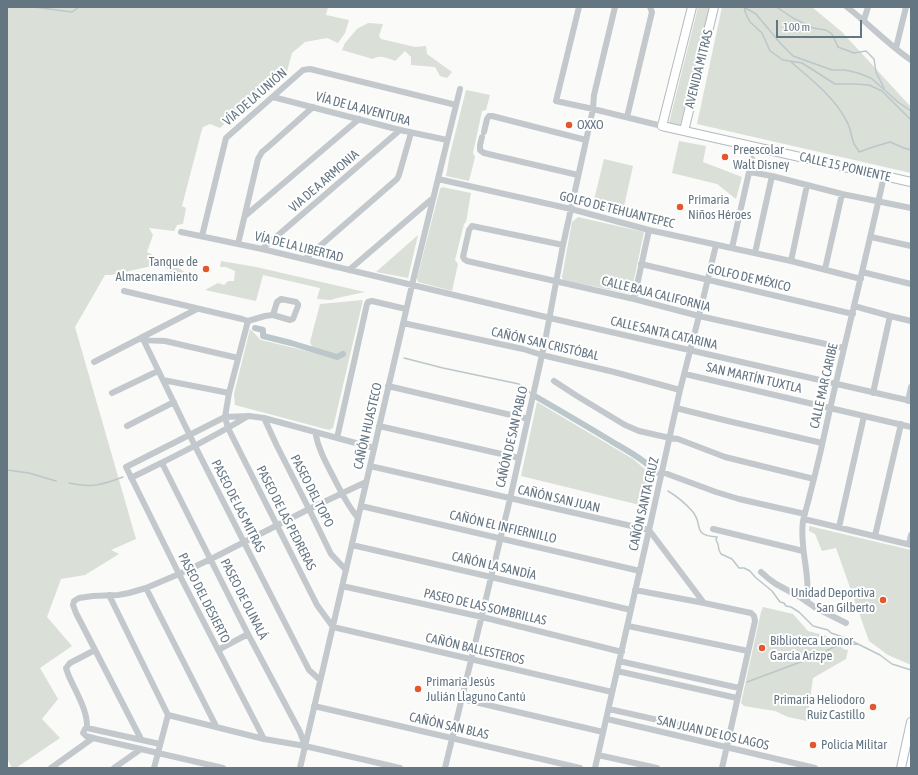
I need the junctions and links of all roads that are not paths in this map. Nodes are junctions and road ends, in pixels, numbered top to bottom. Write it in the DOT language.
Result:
graph roads {
  1 [pos="579,7"];
  2 [pos="615,7"];
  3 [pos="692,7"];
  4 [pos="714,7"];
  5 [pos="847,7"];
  6 [pos="868,7"];
  7 [pos="906,7"];
  8 [pos="651,8"];
  9 [pos="864,20"];
  10 [pos="896,48"];
  11 [pos="911,60"];
  12 [pos="460,89"];
  13 [pos="273,97"];
  14 [pos="456,105"];
  15 [pos="313,107"];
  16 [pos="593,109"];
  17 [pos="627,117"];
  18 [pos="359,119"];
  19 [pos="662,126"];
  20 [pos="400,130"];
  21 [pos="684,131"];
  22 [pos="411,133"];
  23 [pos="447,140"];
  24 [pos="586,140"];
  25 [pos="752,159"];
  26 [pos="750,172"];
  27 [pos="578,175"];
  28 [pos="772,176"];
  29 [pos="884,176"];
  30 [pos="438,179"];
  31 [pos="911,182"];
  32 [pos="807,185"];
  33 [pos="842,194"];
  34 [pos="433,198"];
  35 [pos="879,201"];
  36 [pos="911,208"];
  37 [pos="571,209"];
  38 [pos="244,216"];
  39 [pos="649,230"];
  40 [pos="182,232"];
  41 [pos="202,236"];
  42 [pos="871,237"];
  43 [pos="238,244"];
  44 [pos="563,245"];
  45 [pos="716,245"];
  46 [pos="911,246"];
  47 [pos="732,248"];
  48 [pos="262,249"];
  49 [pos="755,253"];
  50 [pos="305,259"];
  51 [pos="791,261"];
  52 [pos="641,264"];
  53 [pos="825,269"];
  54 [pos="349,270"];
  55 [pos="862,275"];
  56 [pos="708,279"];
  57 [pos="556,282"];
  58 [pos="911,284"];
  59 [pos="412,285"];
  60 [pos="124,291"];
  61 [pos="634,299"];
  62 [pos="854,306"];
  63 [pos="406,308"];
  64 [pos="197,309"];
  65 [pos="852,314"];
  66 [pos="272,316"];
  67 [pos="699,316"];
  68 [pos="890,316"];
  69 [pos="550,318"];
  70 [pos="248,321"];
  71 [pos="911,321"];
  72 [pos="403,323"];
  73 [pos="143,338"];
  74 [pos="844,348"];
  75 [pos="690,351"];
  76 [pos="542,355"];
  77 [pos="238,358"];
  78 [pos="94,362"];
  79 [pos="158,371"];
  80 [pos="685,374"];
  81 [pos="163,380"];
  82 [pos="554,381"];
  83 [pos="836,384"];
  84 [pos="388,386"];
  85 [pos="911,387"];
  86 [pos="680,390"];
  87 [pos="873,392"];
  88 [pos="112,393"];
  89 [pos="229,393"];
  90 [pos="910,401"];
  91 [pos="174,402"];
  92 [pos="676,408"];
  93 [pos="830,408"];
  94 [pos="249,416"];
  95 [pos="864,416"];
  96 [pos="225,417"];
  97 [pos="264,418"];
  98 [pos="528,419"];
  99 [pos="901,424"];
  100 [pos="127,426"];
  101 [pos="379,426"];
  102 [pos="911,427"];
  103 [pos="228,428"];
  104 [pos="315,432"];
  105 [pos="189,435"];
  106 [pos="337,438"];
  107 [pos="670,438"];
  108 [pos="822,442"];
  109 [pos="195,446"];
  110 [pos="374,448"];
  111 [pos="518,458"];
  112 [pos="162,462"];
  113 [pos="370,466"];
  114 [pos="662,472"];
  115 [pos="131,478"];
  116 [pos="814,478"];
  117 [pos="366,482"];
  118 [pos="342,493"];
  119 [pos="510,499"];
  120 [pos="361,506"];
  121 [pos="309,509"];
  122 [pos="804,517"];
  123 [pos="358,518"];
  124 [pos="277,525"];
  125 [pos="839,527"];
  126 [pos="713,529"];
  127 [pos="649,530"];
  128 [pos="911,535"];
  129 [pos="875,536"];
  130 [pos="500,538"];
  131 [pos="244,543"];
  132 [pos="910,544"];
  133 [pos="352,545"];
  134 [pos="803,551"];
  135 [pos="211,559"];
  136 [pos="346,570"];
  137 [pos="640,570"];
  138 [pos="761,572"];
  139 [pos="179,574"];
  140 [pos="491,577"];
  141 [pos="342,586"];
  142 [pos="146,588"];
  143 [pos="635,590"];
  144 [pos="109,595"];
  145 [pos="807,602"];
  146 [pos="704,603"];
  147 [pos="631,610"];
  148 [pos="482,617"];
  149 [pos="846,623"];
  150 [pos="628,626"];
  151 [pos="333,627"];
  152 [pos="248,634"];
  153 [pos="95,650"];
  154 [pos="218,650"];
  155 [pos="748,651"];
  156 [pos="622,652"];
  157 [pos="471,660"];
  158 [pos="620,661"];
  159 [pos="617,672"];
  160 [pos="320,680"];
  161 [pos="739,688"];
  162 [pos="612,692"];
  163 [pos="462,698"];
  164 [pos="737,698"];
  165 [pos="314,706"];
  166 [pos="609,709"];
  167 [pos="168,715"];
  168 [pos="606,719"];
  169 [pos="911,722"];
  170 [pos="216,726"];
  171 [pos="87,728"];
  172 [pos="603,732"];
  173 [pos="729,736"];
  174 [pos="93,738"];
  175 [pos="452,738"];
  176 [pos="141,739"];
  177 [pos="264,739"];
  178 [pos="160,744"];
  179 [pos="305,746"];
  180 [pos="726,748"];
  181 [pos="908,748"];
  182 [pos="141,749"];
  183 [pos="157,753"];
  184 [pos="598,755"];
  185 [pos="51,768"];
  186 [pos="114,768"];
  187 [pos="154,768"];
  188 [pos="223,768"];
  189 [pos="300,768"];
  190 [pos="400,768"];
  191 [pos="446,768"];
  192 [pos="580,768"];
  193 [pos="595,768"];
  194 [pos="657,768"];
  195 [pos="722,768"];
  196 [pos="815,768"];
  197 [pos="901,768"];
  1 -- 16 [label="street"];
  2 -- 16 [label="street, CAÑÓN DE SAN PABLO"];
  3 -- 19 [label="street, AVENIDA MITRAS"];
  4 -- 21 [label="street, AVENIDA MITRAS"];
  5 -- 9 [label="street"];
  6 -- 9 [label="street"];
  7 -- 10 [label="street"];
  8 -- 17 [label="street"];
  9 -- 10 [label="street"];
  10 -- 11 [label="street"];
  12 -- 14 [label="street, CAÑÓN HUASTECO"];
  13 -- 14 [label="street, VÍA DE LA UNIÓN"];
  13 -- 15 [label="street, VÍA DE LA AVENTURA"];
  13 -- 41 [label="street, VÍA DE LA UNIÓN"];
  14 -- 23 [label="street, CAÑÓN HUASTECO"];
  15 -- 18 [label="street, VÍA DE LA AVENTURA"];
  15 -- 38 [label="street"];
  16 -- 17 [label="street"];
  16 -- 24 [label="street, CAÑÓN DE SAN PABLO"];
  17 -- 19 [label="street"];
  18 -- 20 [label="street, VÍA DE LA AVENTURA"];
  18 -- 38 [label="street"];
  19 -- 21 [label="street, CALLE 15 PONIENTE"];
  20 -- 22 [label="street, VÍA DE LA AVENTURA"];
  20 -- 48 [label="street, VIA DE A ARMONIA"];
  21 -- 29 [label="street, CALLE 15 PONIENTE"];
  22 -- 23 [label="street, VÍA DE LA AVENTURA"];
  22 -- 50 [label="street"];
  23 -- 30 [label="street, CAÑÓN HUASTECO"];
  24 -- 27 [label="street, CAÑÓN DE SAN PABLO"];
  24 -- 27 [label="street"];
  25 -- 26 [label="street"];
  26 -- 28 [label="street"];
  26 -- 47 [label="street"];
  27 -- 37 [label="street, CAÑÓN DE SAN PABLO"];
  28 -- 32 [label="street"];
  28 -- 49 [label="street"];
  29 -- 31 [label="street, CALLE 15 PONIENTE"];
  29 -- 35 [label="street, CALLE MAR CARIBE"];
  30 -- 34 [label="street, CAÑÓN HUASTECO"];
  30 -- 37 [label="street, GOLFO DE TEHUANTEPEC"];
  32 -- 33 [label="street"];
  32 -- 51 [label="street"];
  33 -- 35 [label="street"];
  33 -- 53 [label="street"];
  34 -- 54 [label="street"];
  34 -- 59 [label="street, CAÑÓN HUASTECO"];
  35 -- 36 [label="street"];
  35 -- 42 [label="street, CALLE MAR CARIBE"];
  37 -- 39 [label="street, GOLFO DE TEHUANTEPEC"];
  37 -- 44 [label="street, CAÑÓN DE SAN PABLO"];
  38 -- 43 [label="street"];
  39 -- 45 [label="street, GOLFO DE TEHUANTEPEC"];
  39 -- 52 [label="street"];
  40 -- 41 [label="street, VÍA DE LA LIBERTAD"];
  41 -- 43 [label="street, VÍA DE LA LIBERTAD"];
  42 -- 46 [label="street"];
  42 -- 55 [label="street, CALLE MAR CARIBE"];
  43 -- 48 [label="street, VÍA DE LA LIBERTAD"];
  44 -- 57 [label="street, CAÑÓN DE SAN PABLO"];
  44 -- 57 [label="street, CALLE BAJA CALIFORNIA"];
  45 -- 47 [label="street, GOLFO DE TEHUANTEPEC"];
  45 -- 56 [label="street, CAÑÓN SANTA CRUZ"];
  47 -- 49 [label="street, GOLFO DE TEHUANTEPEC"];
  48 -- 50 [label="street, VÍA DE LA LIBERTAD"];
  49 -- 51 [label="street, GOLFO DE TEHUANTEPEC"];
  50 -- 54 [label="street, VÍA DE LA LIBERTAD"];
  51 -- 53 [label="street, GOLFO DE TEHUANTEPEC"];
  52 -- 56 [label="street, GOLFO DE MÉXICO"];
  52 -- 61 [label="street"];
  53 -- 55 [label="street, GOLFO DE TEHUANTEPEC"];
  54 -- 59 [label="street, VÍA DE LA LIBERTAD"];
  55 -- 58 [label="street, GOLFO DE TEHUANTEPEC"];
  55 -- 62 [label="street, CALLE MAR CARIBE"];
  56 -- 65 [label="street, GOLFO DE MÉXICO"];
  56 -- 67 [label="street, CAÑÓN SANTA CRUZ"];
  57 -- 61 [label="street, CALLE BAJA CALIFORNIA"];
  57 -- 69 [label="street, CAÑÓN DE SAN PABLO"];
  59 -- 63 [label="street, CAÑÓN HUASTECO"];
  59 -- 69 [label="street, CALLE SANTA CATARINA"];
  60 -- 64 [label="street"];
  61 -- 67 [label="street, CALLE BAJA CALIFORNIA"];
  62 -- 65 [label="street, CALLE MAR CARIBE"];
  62 -- 68 [label="street"];
  63 -- 72 [label="street, CAÑÓN HUASTECO"];
  63 -- 106 [label="street"];
  64 -- 70 [label="street"];
  64 -- 73 [label="street"];
  65 -- 74 [label="street, CALLE MAR CARIBE"];
  66 -- 70 [label="street"];
  67 -- 74 [label="street, CALLE BAJA CALIFORNIA"];
  67 -- 75 [label="street, CAÑÓN SANTA CRUZ"];
  68 -- 71 [label="street"];
  68 -- 87 [label="street"];
  69 -- 75 [label="street, CALLE SANTA CATARINA"];
  69 -- 76 [label="street, CAÑÓN DE SAN PABLO"];
  70 -- 77 [label="street"];
  72 -- 76 [label="street, CAÑÓN SAN CRISTÓBAL"];
  72 -- 84 [label="street, CAÑÓN HUASTECO"];
  73 -- 77 [label="street"];
  73 -- 78 [label="street"];
  73 -- 79 [label="street, PASEO DE LAS MITRAS"];
  74 -- 83 [label="street, CALLE MAR CARIBE"];
  75 -- 80 [label="street, CAÑÓN SANTA CRUZ"];
  75 -- 83 [label="street, CALLE SANTA CATARINA"];
  76 -- 86 [label="street, CAÑÓN SAN CRISTÓBAL"];
  76 -- 98 [label="street, CAÑÓN DE SAN PABLO"];
  77 -- 89 [label="street"];
  79 -- 81 [label="street, PASEO DE LAS MITRAS"];
  79 -- 88 [label="street"];
  80 -- 86 [label="street, CAÑÓN SANTA CRUZ"];
  80 -- 93 [label="street, SAN MARTÍN TUXTLA"];
  81 -- 89 [label="street"];
  81 -- 91 [label="street, PASEO DE LAS MITRAS"];
  82 -- 107 [label="street"];
  83 -- 87 [label="street, CALLE SANTA CATARINA"];
  83 -- 93 [label="street, CALLE MAR CARIBE"];
  84 -- 98 [label="street"];
  84 -- 101 [label="street, CAÑÓN HUASTECO"];
  85 -- 90 [label="street"];
  86 -- 92 [label="street, CAÑÓN SANTA CRUZ"];
  87 -- 90 [label="street, CALLE SANTA CATARINA"];
  89 -- 96 [label="street"];
  91 -- 100 [label="street"];
  91 -- 105 [label="street, PASEO DE LAS MITRAS"];
  92 -- 107 [label="street, CAÑÓN SANTA CRUZ"];
  92 -- 108 [label="street"];
  93 -- 95 [label="street, SAN MARTÍN TUXTLA"];
  93 -- 108 [label="street, CALLE MAR CARIBE"];
  94 -- 96 [label="street"];
  94 -- 97 [label="street"];
  94 -- 103 [label="street"];
  95 -- 99 [label="street, SAN MARTÍN TUXTLA"];
  95 -- 125 [label="street"];
  96 -- 103 [label="street, PASEO DE LAS PEDRERAS"];
  96 -- 105 [label="street"];
  97 -- 104 [label="street"];
  97 -- 121 [label="street, PASEO DEL TOPO"];
  98 -- 111 [label="street, CAÑÓN DE SAN PABLO"];
  99 -- 102 [label="street, SAN MARTÍN TUXTLA"];
  99 -- 129 [label="street"];
  101 -- 110 [label="street, CAÑÓN HUASTECO"];
  101 -- 111 [label="street"];
  103 -- 109 [label="street"];
  103 -- 124 [label="street, PASEO DE LAS PEDRERAS"];
  104 -- 106 [label="street"];
  104 -- 118 [label="street"];
  105 -- 109 [label="street, PASEO DE LAS MITRAS"];
  105 -- 115 [label="street, PASEO DEL DESIERTO"];
  106 -- 110 [label="street"];
  107 -- 114 [label="street, CAÑÓN SANTA CRUZ"];
  107 -- 116 [label="street"];
  108 -- 116 [label="street, CALLE MAR CARIBE"];
  109 -- 112 [label="street"];
  109 -- 131 [label="street, PASEO DE LAS MITRAS"];
  110 -- 113 [label="street, CAÑÓN HUASTECO"];
  111 -- 119 [label="street, CAÑÓN DE SAN PABLO"];
  112 -- 115 [label="street"];
  112 -- 135 [label="street, PASEO DE OLINALÁ"];
  113 -- 117 [label="street, CAÑÓN HUASTECO"];
  113 -- 119 [label="street, CAÑÓN SAN JUAN"];
  114 -- 122 [label="street"];
  114 -- 127 [label="street, CAÑÓN SANTA CRUZ"];
  115 -- 139 [label="street, PASEO DEL DESIERTO"];
  116 -- 122 [label="street, CALLE MAR CARIBE"];
  117 -- 118 [label="street"];
  117 -- 120 [label="street, CAÑÓN HUASTECO"];
  118 -- 121 [label="street"];
  118 -- 123 [label="street"];
  119 -- 127 [label="street, CAÑÓN SAN JUAN"];
  119 -- 130 [label="street, CAÑÓN DE SAN PABLO"];
  120 -- 123 [label="street, CAÑÓN HUASTECO"];
  120 -- 130 [label="street, CAÑÓN EL INFIERNILLO"];
  121 -- 124 [label="street"];
  121 -- 136 [label="street, PASEO DEL TOPO"];
  122 -- 125 [label="street"];
  122 -- 134 [label="street, CALLE MAR CARIBE"];
  123 -- 133 [label="street, CAÑÓN HUASTECO"];
  124 -- 131 [label="street"];
  124 -- 151 [label="street, PASEO DE LAS PEDRERAS"];
  125 -- 129 [label="street"];
  126 -- 134 [label="street"];
  127 -- 137 [label="street, CAÑÓN SANTA CRUZ"];
  127 -- 146 [label="street"];
  128 -- 132 [label="street"];
  129 -- 132 [label="street"];
  130 -- 137 [label="street, CAÑÓN EL INFIERNILLO"];
  130 -- 140 [label="street, CAÑÓN DE SAN PABLO"];
  131 -- 135 [label="street"];
  131 -- 160 [label="street, PASEO DE LAS MITRAS"];
  133 -- 136 [label="street, CAÑÓN HUASTECO"];
  133 -- 140 [label="street, CAÑÓN LA SANDÍA"];
  134 -- 145 [label="street, CALLE MAR CARIBE"];
  135 -- 139 [label="street"];
  135 -- 152 [label="street, PASEO DE OLINALÁ"];
  136 -- 141 [label="street, CAÑÓN HUASTECO"];
  137 -- 143 [label="street, CAÑÓN SANTA CRUZ"];
  138 -- 145 [label="street"];
  139 -- 142 [label="street"];
  139 -- 154 [label="street, PASEO DEL DESIERTO"];
  140 -- 147 [label="street, CAÑÓN LA SANDÍA"];
  140 -- 148 [label="street, CAÑÓN DE SAN PABLO"];
  141 -- 148 [label="street, PASEO DE LAS SOMBRILLAS"];
  141 -- 151 [label="street, CAÑÓN HUASTECO"];
  142 -- 144 [label="street"];
  142 -- 170 [label="street"];
  143 -- 146 [label="street"];
  143 -- 147 [label="street, CAÑÓN SANTA CRUZ"];
  144 -- 153 [label="street"];
  144 -- 167 [label="street"];
  145 -- 149 [label="street"];
  146 -- 155 [label="street"];
  147 -- 150 [label="street, CAÑÓN SANTA CRUZ"];
  148 -- 156 [label="street, PASEO DE LAS SOMBRILLAS"];
  148 -- 157 [label="street, CAÑÓN DE SAN PABLO"];
  150 -- 155 [label="street"];
  150 -- 156 [label="street, CAÑÓN SANTA CRUZ"];
  151 -- 157 [label="street, CAÑÓN BALLESTEROS"];
  151 -- 160 [label="street, CAÑÓN HUASTECO"];
  152 -- 154 [label="street"];
  152 -- 179 [label="street, PASEO DE OLINALÁ"];
  153 -- 171 [label="street"];
  153 -- 176 [label="street"];
  154 -- 177 [label="street, PASEO DEL DESIERTO"];
  155 -- 161 [label="street"];
  156 -- 158 [label="street, CAÑÓN SANTA CRUZ"];
  157 -- 162 [label="street, CAÑÓN BALLESTEROS"];
  157 -- 163 [label="street, CAÑÓN DE SAN PABLO"];
  158 -- 159 [label="street, CAÑÓN SANTA CRUZ"];
  158 -- 161 [label="street"];
  159 -- 162 [label="street, CAÑÓN SANTA CRUZ"];
  159 -- 164 [label="street"];
  160 -- 165 [label="street, CAÑÓN HUASTECO"];
  161 -- 164 [label="street"];
  162 -- 166 [label="street, CAÑÓN SANTA CRUZ"];
  163 -- 172 [label="street"];
  163 -- 175 [label="street, CAÑÓN DE SAN PABLO"];
  164 -- 173 [label="street"];
  165 -- 175 [label="street, CAÑÓN SAN BLAS"];
  165 -- 179 [label="street, CAÑÓN HUASTECO"];
  166 -- 168 [label="street, CAÑÓN SANTA CRUZ"];
  166 -- 173 [label="street, SAN JUAN DE LOS LAGOS"];
  167 -- 170 [label="street"];
  167 -- 178 [label="street"];
  168 -- 172 [label="street, CAÑÓN SANTA CRUZ"];
  168 -- 180 [label="street, SAN JUAN DE LOS LAGOS"];
  169 -- 181 [label="street"];
  170 -- 177 [label="street"];
  171 -- 174 [label="street"];
  171 -- 176 [label="street"];
  172 -- 184 [label="street, CAÑÓN SANTA CRUZ"];
  173 -- 180 [label="street"];
  174 -- 182 [label="street"];
  174 -- 185 [label="street"];
  175 -- 191 [label="street, CAÑÓN DE SAN PABLO"];
  175 -- 192 [label="street, CAÑÓN SAN BLAS"];
  176 -- 178 [label="street"];
  177 -- 179 [label="street"];
  178 -- 183 [label="street"];
  179 -- 189 [label="street, CAÑÓN HUASTECO"];
  179 -- 190 [label="street"];
  180 -- 195 [label="street"];
  180 -- 196 [label="street, SAN JUAN DE LOS LAGOS"];
  181 -- 197 [label="street"];
  182 -- 183 [label="street"];
  182 -- 186 [label="street"];
  183 -- 187 [label="street"];
  183 -- 188 [label="street"];
  184 -- 193 [label="street, CAÑÓN SANTA CRUZ"];
  184 -- 194 [label="street"];
}
